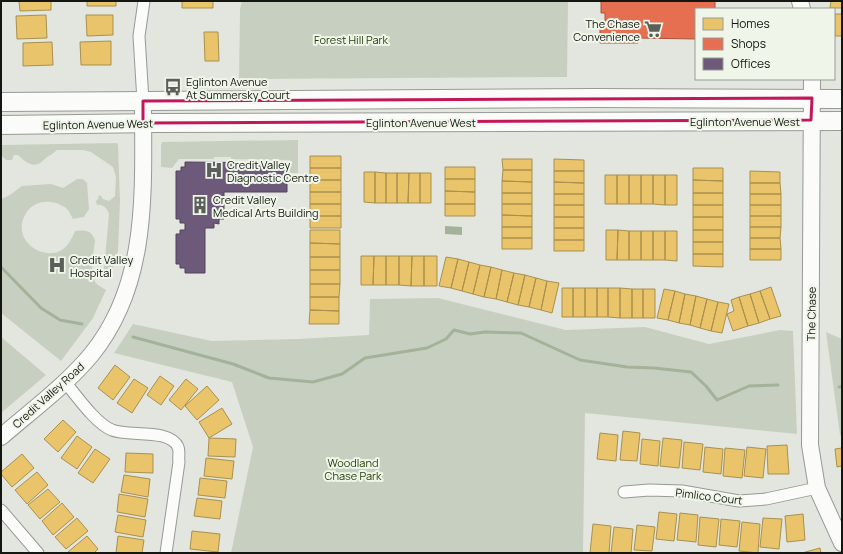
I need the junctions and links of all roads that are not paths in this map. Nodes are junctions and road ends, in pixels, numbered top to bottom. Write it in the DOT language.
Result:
graph roads {
  1 [pos="144,1"];
  2 [pos="812,80"];
  3 [pos="812,98"];
  4 [pos="842,99"];
  5 [pos="142,101"];
  6 [pos="1,102"];
  7 [pos="812,120"];
  8 [pos="842,121"];
  9 [pos="143,123"];
  10 [pos="1,125"];
  11 [pos="65,382"];
  12 [pos="1,437"];
  13 [pos="817,488"];
  14 [pos="624,492"];
  15 [pos="1,510"];
  16 [pos="842,543"];
  17 [pos="38,553"];
  18 [pos="166,553"];
  1 -- 5 [label="street"];
  2 -- 3 [label="street, The Chase"];
  3 -- 4 [label="main road, Eglinton Avenue West"];
  3 -- 5 [label="main road, Eglinton Avenue West"];
  3 -- 7 [label="street, The Chase"];
  5 -- 6 [label="main road, Eglinton Avenue West"];
  5 -- 9 [label="street, Credit Valley Road"];
  7 -- 8 [label="main road, Eglinton Avenue West"];
  7 -- 9 [label="main road, Eglinton Avenue West"];
  7 -- 13 [label="street, The Chase"];
  9 -- 10 [label="main road, Eglinton Avenue West"];
  9 -- 11 [label="street, Credit Valley Road"];
  11 -- 12 [label="street, Credit Valley Road"];
  11 -- 18 [label="street"];
  13 -- 14 [label="street, Pimlico Court"];
  13 -- 16 [label="street, The Chase"];
  15 -- 17 [label="street"];
}
